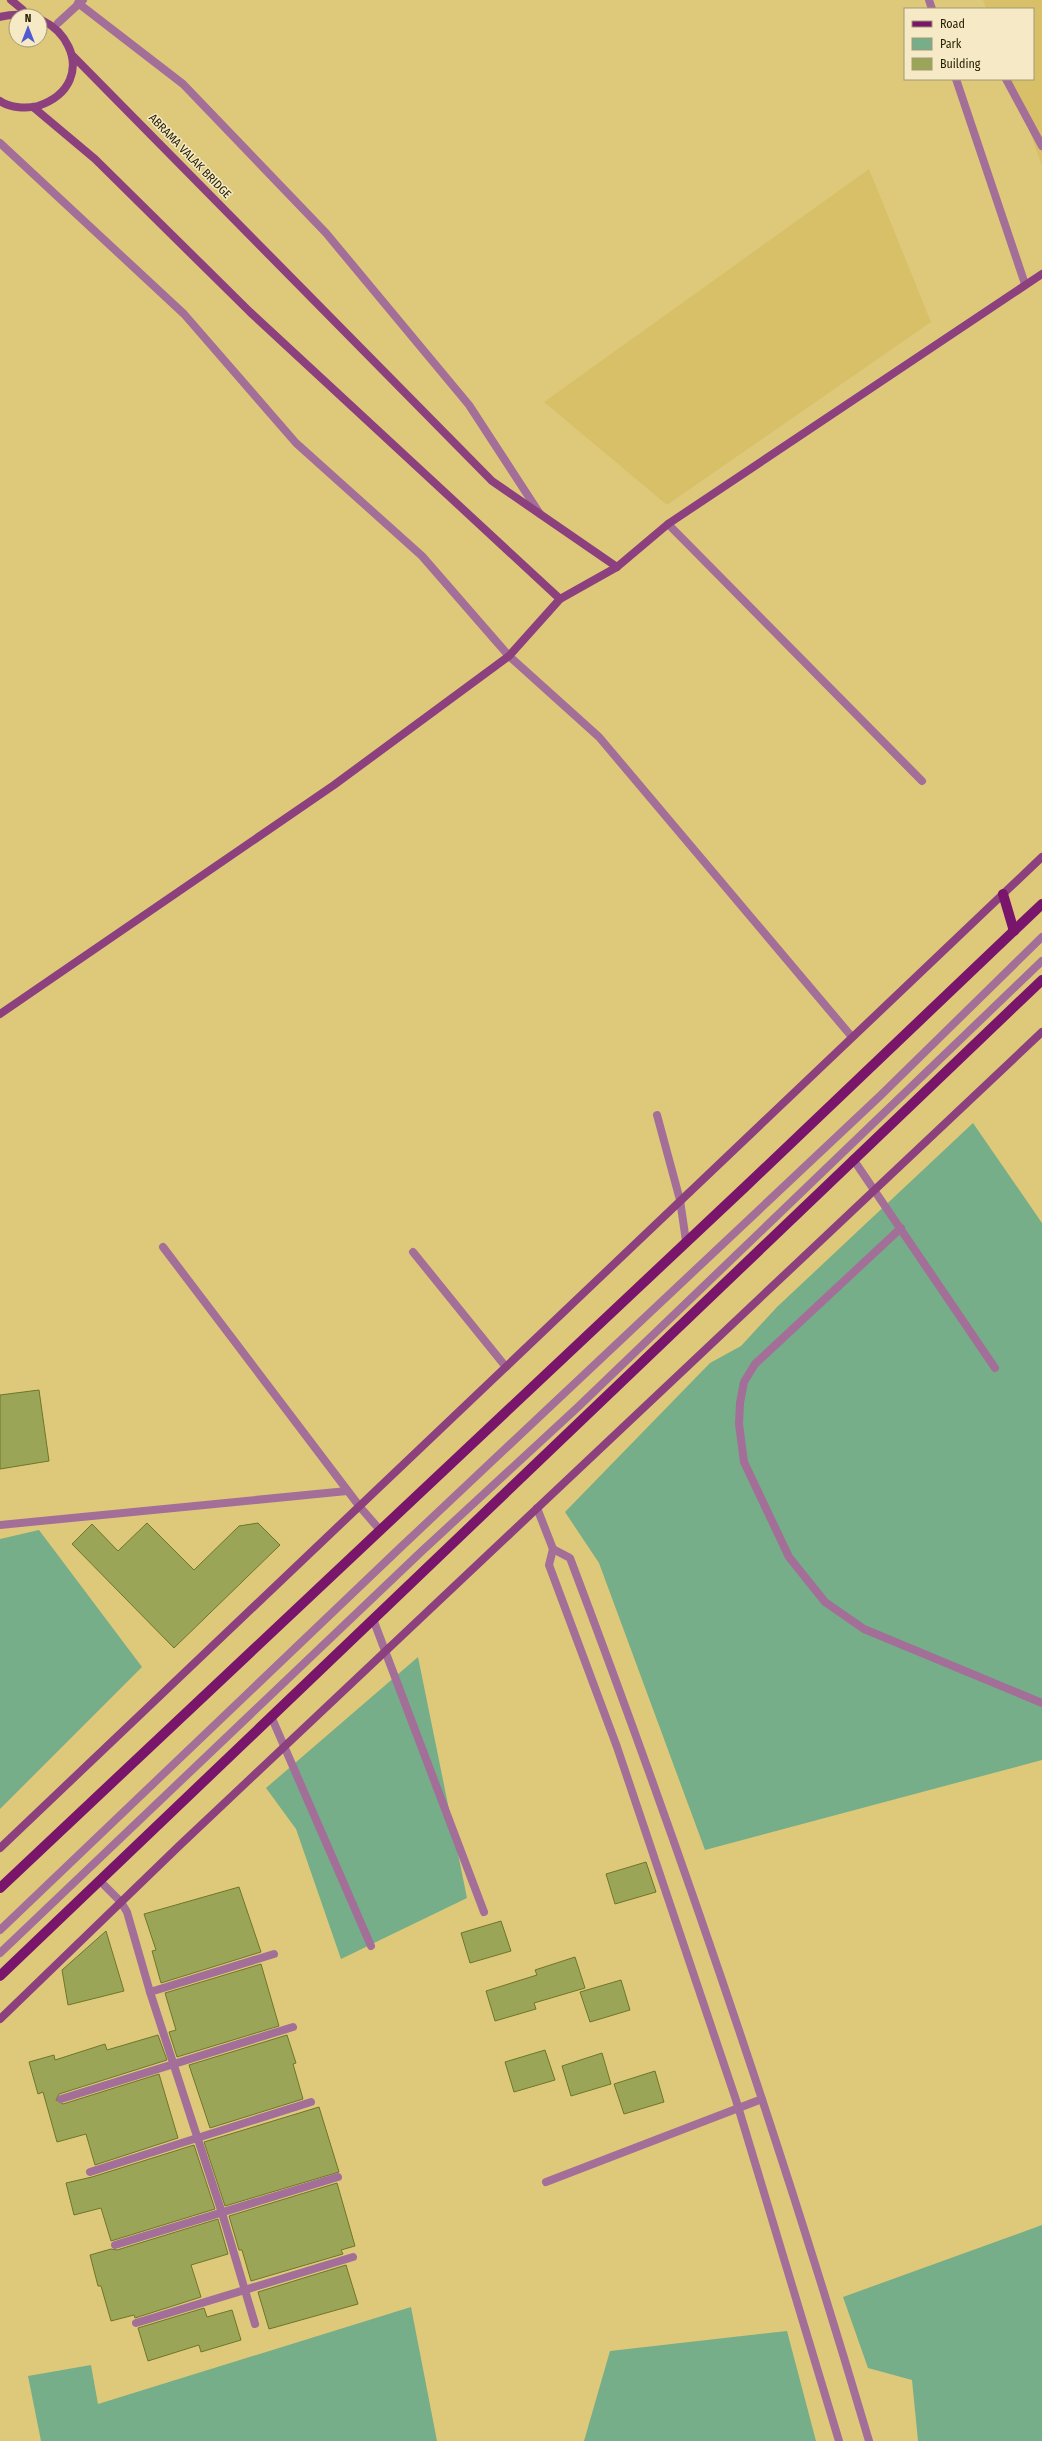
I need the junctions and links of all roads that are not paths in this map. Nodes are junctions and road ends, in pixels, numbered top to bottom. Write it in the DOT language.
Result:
graph roads {
  1 [pos="11,0"];
  2 [pos="79,1"];
  3 [pos="21,8"];
  4 [pos="48,16"];
  5 [pos="58,23"];
  6 [pos="74,56"];
  7 [pos="956,80"];
  8 [pos="1007,80"];
  9 [pos="0,101"];
  10 [pos="33,107"];
  11 [pos="0,143"];
  12 [pos="1042,146"];
  13 [pos="1042,274"];
  14 [pos="1025,284"];
  15 [pos="541,515"];
  16 [pos="668,524"];
  17 [pos="617,567"];
  18 [pos="560,599"];
  19 [pos="510,656"];
  20 [pos="922,781"];
  21 [pos="1042,857"];
  22 [pos="1003,894"];
  23 [pos="1042,904"];
  24 [pos="1014,931"];
  25 [pos="1042,937"];
  26 [pos="1042,961"];
  27 [pos="1042,980"];
  28 [pos="0,1014"];
  29 [pos="1042,1032"];
  30 [pos="852,1037"];
  31 [pos="657,1115"];
  32 [pos="853,1159"];
  33 [pos="875,1189"];
  34 [pos="680,1200"];
  35 [pos="901,1228"];
  36 [pos="686,1240"];
  37 [pos="163,1247"];
  38 [pos="413,1252"];
  39 [pos="506,1367"];
  40 [pos="995,1368"];
  41 [pos="347,1491"];
  42 [pos="360,1507"];
  43 [pos="537,1508"];
  44 [pos="0,1525"];
  45 [pos="380,1530"];
  46 [pos="553,1549"];
  47 [pos="373,1619"];
  48 [pos="386,1651"];
  49 [pos="1042,1703"];
  50 [pos="271,1716"];
  51 [pos="286,1746"];
  52 [pos="0,1848"];
  53 [pos="100,1881"];
  54 [pos="0,1888"];
  55 [pos="121,1902"];
  56 [pos="484,1912"];
  57 [pos="0,1930"];
  58 [pos="371,1946"];
  59 [pos="0,1953"];
  60 [pos="274,1954"];
  61 [pos="0,1976"];
  62 [pos="150,1992"];
  63 [pos="0,2020"];
  64 [pos="293,2027"];
  65 [pos="173,2064"];
  66 [pos="762,2098"];
  67 [pos="61,2099"];
  68 [pos="311,2102"];
  69 [pos="739,2108"];
  70 [pos="198,2137"];
  71 [pos="90,2172"];
  72 [pos="338,2177"];
  73 [pos="546,2182"];
  74 [pos="222,2213"];
  75 [pos="115,2245"];
  76 [pos="353,2257"];
  77 [pos="245,2290"];
  78 [pos="136,2323"];
  79 [pos="255,2324"];
  80 [pos="839,2441"];
  81 [pos="869,2441"];
  1 -- 3 [label="street"];
  2 -- 5 [label="street"];
  2 -- 15 [label="street"];
  4 -- 5 [label="street"];
  5 -- 6 [label="street"];
  6 -- 10 [label="street"];
  6 -- 15 [label="street, ABRAMA VALAK BRIDGE"];
  7 -- 14 [label="street"];
  8 -- 12 [label="street"];
  9 -- 10 [label="street"];
  10 -- 18 [label="street"];
  11 -- 19 [label="street"];
  13 -- 14 [label="street"];
  14 -- 16 [label="street"];
  15 -- 17 [label="street, ABRAMA VALAK BRIDGE"];
  16 -- 17 [label="street"];
  16 -- 20 [label="street"];
  17 -- 18 [label="street"];
  18 -- 19 [label="street"];
  19 -- 28 [label="street"];
  19 -- 30 [label="street"];
  21 -- 22 [label="street"];
  22 -- 24 [label="main road"];
  22 -- 30 [label="street"];
  23 -- 24 [label="main road"];
  24 -- 36 [label="main road"];
  25 -- 57 [label="street"];
  26 -- 59 [label="street"];
  27 -- 32 [label="main road"];
  29 -- 33 [label="street"];
  30 -- 34 [label="street"];
  31 -- 34 [label="street"];
  32 -- 33 [label="street"];
  32 -- 47 [label="main road"];
  33 -- 35 [label="street"];
  33 -- 43 [label="street"];
  34 -- 36 [label="street"];
  34 -- 39 [label="street"];
  35 -- 40 [label="street"];
  35 -- 49 [label="street"];
  36 -- 45 [label="main road"];
  37 -- 41 [label="street"];
  38 -- 39 [label="street"];
  39 -- 42 [label="street"];
  41 -- 42 [label="street"];
  41 -- 44 [label="street"];
  42 -- 45 [label="street"];
  42 -- 52 [label="street"];
  43 -- 46 [label="street"];
  43 -- 48 [label="street"];
  45 -- 54 [label="main road"];
  46 -- 66 [label="street"];
  46 -- 69 [label="street"];
  47 -- 48 [label="street"];
  47 -- 50 [label="main road"];
  48 -- 51 [label="street"];
  48 -- 56 [label="street"];
  50 -- 51 [label="street"];
  50 -- 53 [label="main road"];
  51 -- 55 [label="street"];
  51 -- 58 [label="street"];
  53 -- 55 [label="street"];
  53 -- 61 [label="main road"];
  55 -- 62 [label="street"];
  55 -- 63 [label="street"];
  60 -- 62 [label="street"];
  62 -- 65 [label="street"];
  64 -- 65 [label="street"];
  65 -- 67 [label="street"];
  65 -- 70 [label="street"];
  66 -- 69 [label="street"];
  66 -- 81 [label="street"];
  68 -- 70 [label="street"];
  69 -- 73 [label="street"];
  69 -- 80 [label="street"];
  70 -- 71 [label="street"];
  70 -- 74 [label="street"];
  72 -- 74 [label="street"];
  74 -- 75 [label="street"];
  74 -- 77 [label="street"];
  76 -- 77 [label="street"];
  77 -- 78 [label="street"];
  77 -- 79 [label="street"];
}
